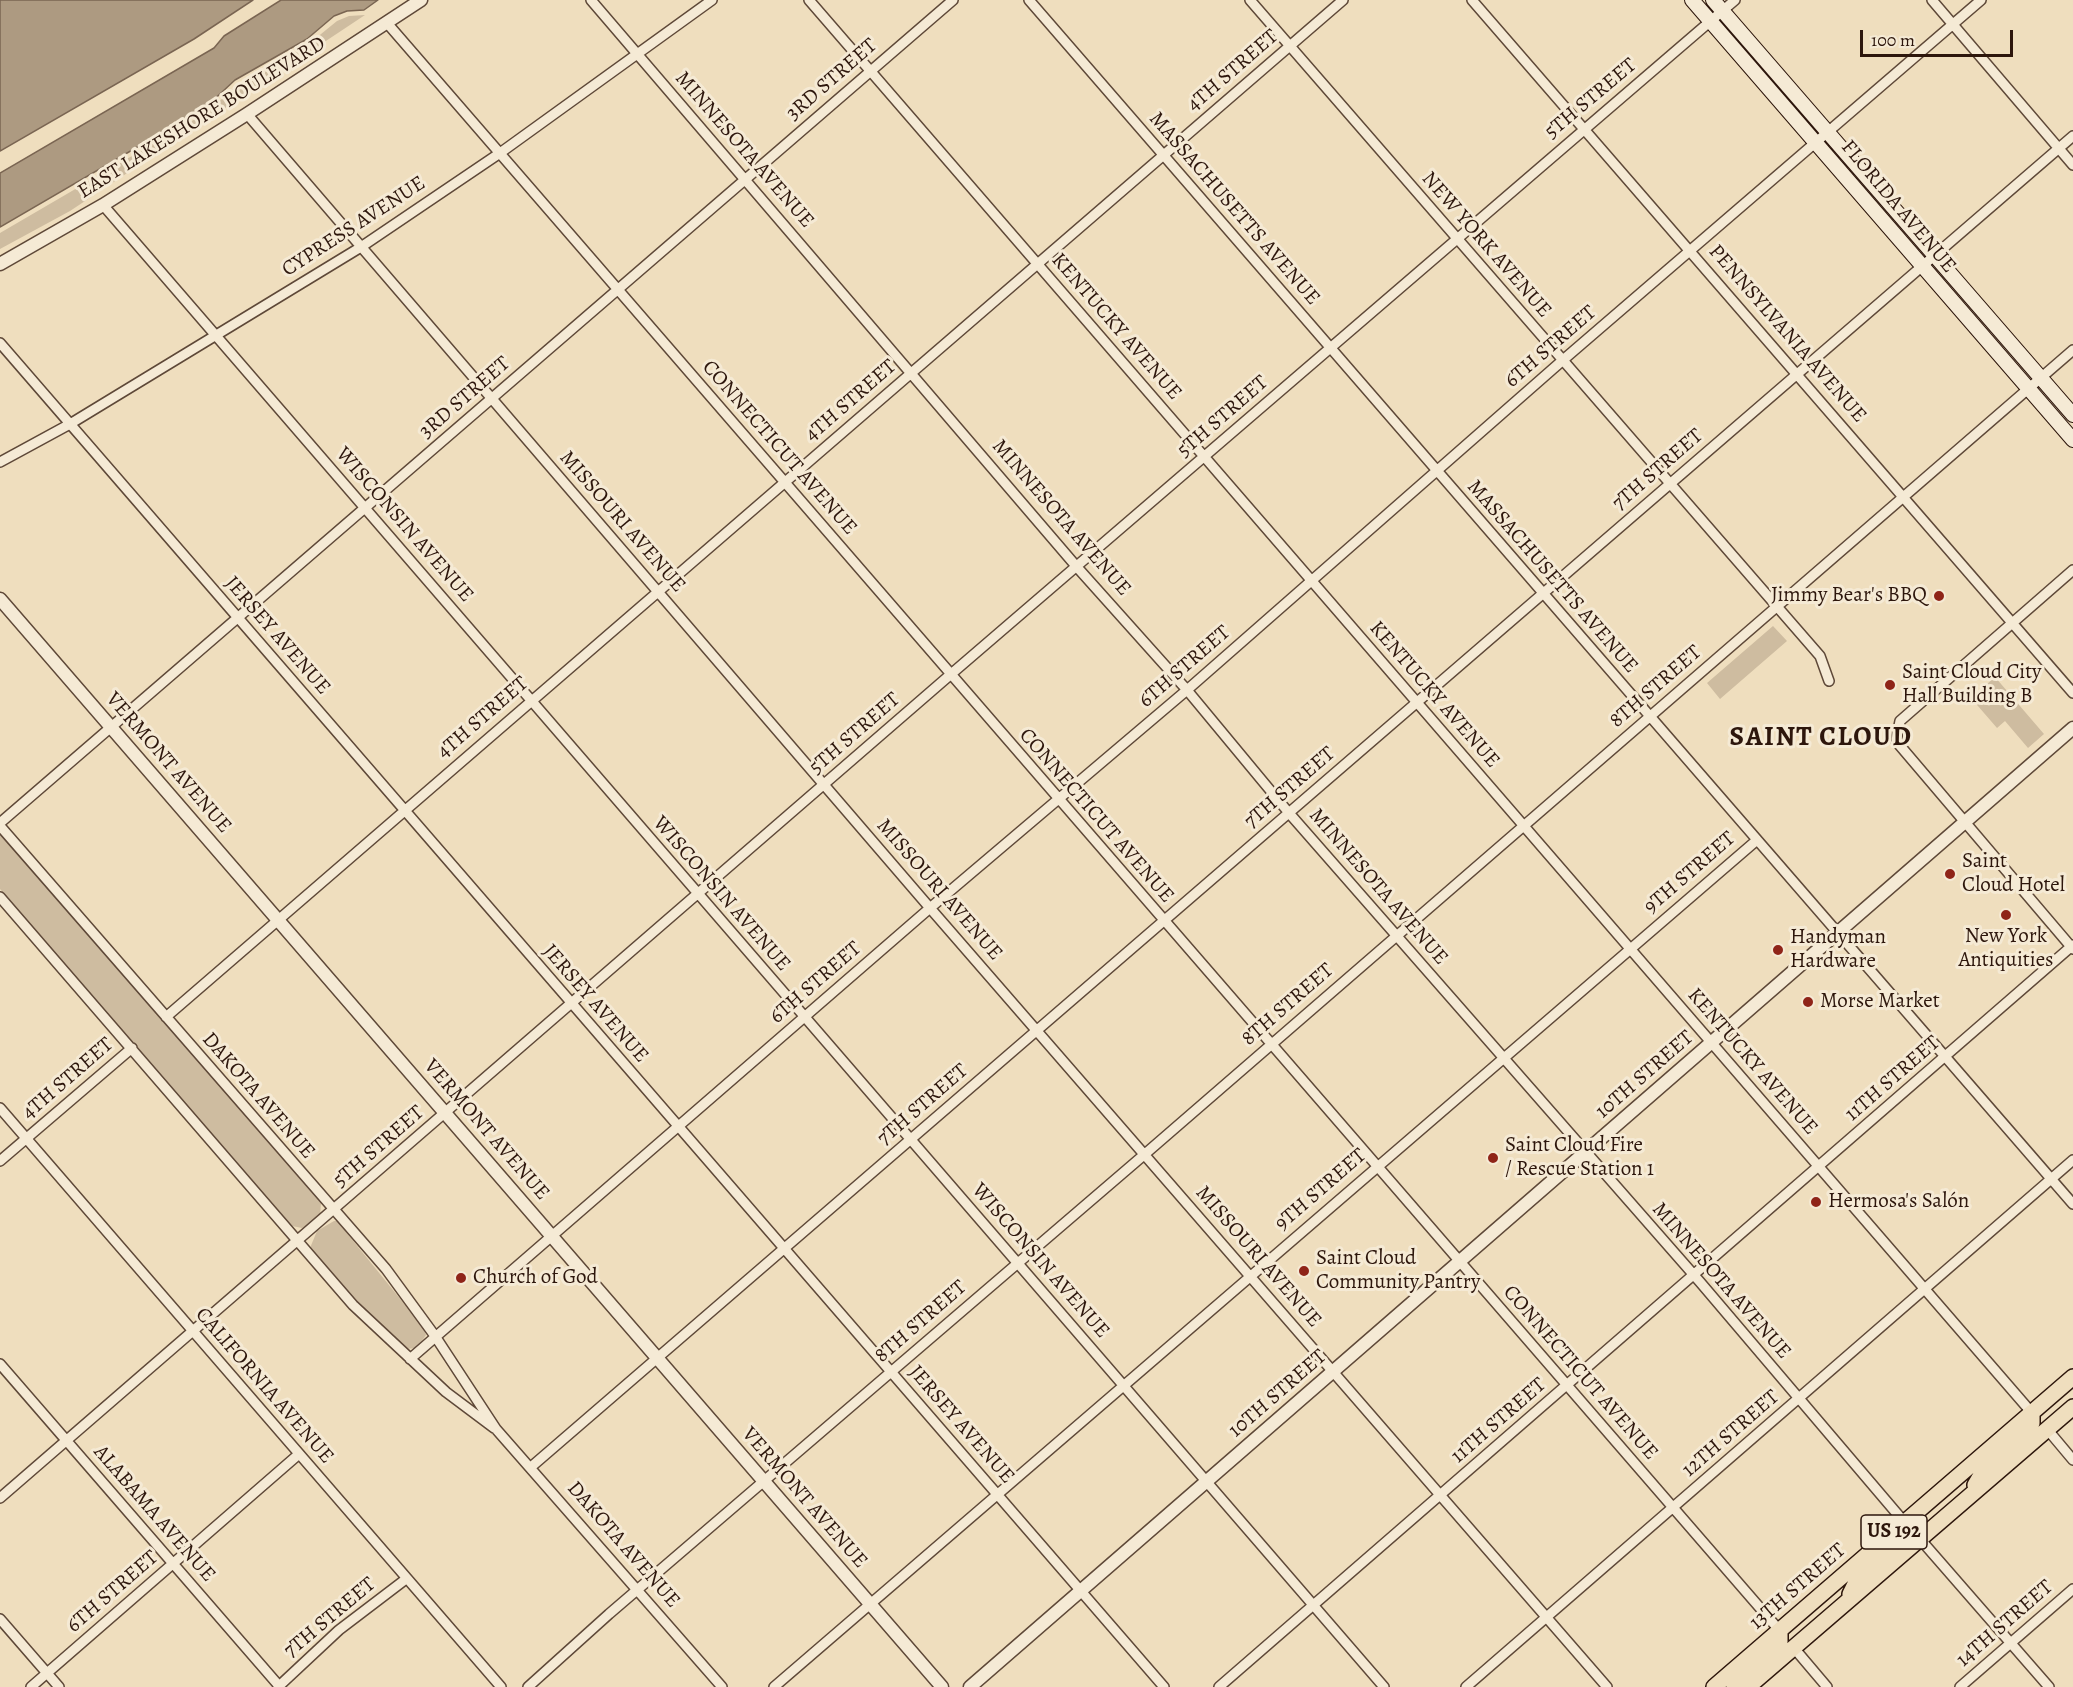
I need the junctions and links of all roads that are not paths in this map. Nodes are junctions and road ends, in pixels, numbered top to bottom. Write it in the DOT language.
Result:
graph roads {
  1 [pos="421,0"];
  2 [pos="591,0"];
  3 [pos="712,0"];
  4 [pos="809,0"];
  5 [pos="953,0"];
  6 [pos="1029,0"];
  7 [pos="1250,0"];
  8 [pos="1343,0"];
  9 [pos="1472,0"];
  10 [pos="1692,0"];
  11 [pos="1735,0"];
  12 [pos="1932,0"];
  13 [pos="1981,0"];
  14 [pos="1718,5"];
  15 [pos="1710,21"];
  16 [pos="387,23"];
  17 [pos="1953,24"];
  18 [pos="1289,45"];
  19 [pos="638,54"];
  20 [pos="870,71"];
  21 [pos="247,114"];
  22 [pos="1583,129"];
  23 [pos="1828,132"];
  24 [pos="2073,136"];
  25 [pos="1816,143"];
  26 [pos="2059,148"];
  27 [pos="500,153"];
  28 [pos="1164,156"];
  29 [pos="2073,165"];
  30 [pos="746,179"];
  31 [pos="103,204"];
  32 [pos="1456,238"];
  33 [pos="361,247"];
  34 [pos="1691,252"];
  35 [pos="1934,255"];
  36 [pos="0,264"];
  37 [pos="1038,264"];
  38 [pos="1921,267"];
  39 [pos="617,290"];
  40 [pos="216,336"];
  41 [pos="0,343"];
  42 [pos="1330,348"];
  43 [pos="2073,350"];
  44 [pos="1563,360"];
  45 [pos="912,372"];
  46 [pos="1796,374"];
  47 [pos="2041,378"];
  48 [pos="2028,389"];
  49 [pos="491,399"];
  50 [pos="2073,415"];
  51 [pos="70,424"];
  52 [pos="2073,440"];
  53 [pos="1204,456"];
  54 [pos="0,462"];
  55 [pos="1437,471"];
  56 [pos="785,482"];
  57 [pos="1670,483"];
  58 [pos="1904,496"];
  59 [pos="365,508"];
  60 [pos="1076,566"];
  61 [pos="2073,570"];
  62 [pos="1311,580"];
  63 [pos="658,591"];
  64 [pos="1543,594"];
  65 [pos="0,599"];
  66 [pos="1776,607"];
  67 [pos="238,618"];
  68 [pos="2011,623"];
  69 [pos="950,675"];
  70 [pos="1829,681"];
  71 [pos="1187,690"];
  72 [pos="2073,693"];
  73 [pos="531,700"];
  74 [pos="1417,702"];
  75 [pos="1649,717"];
  76 [pos="111,728"];
  77 [pos="2073,728"];
  78 [pos="824,785"];
  79 [pos="1058,798"];
  80 [pos="405,810"];
  81 [pos="1289,813"];
  82 [pos="1964,822"];
  83 [pos="0,825"];
  84 [pos="1523,826"];
  85 [pos="1756,840"];
  86 [pos="698,894"];
  87 [pos="0,897"];
  88 [pos="930,908"];
  89 [pos="278,919"];
  90 [pos="1163,921"];
  91 [pos="1838,933"];
  92 [pos="1396,934"];
  93 [pos="2072,947"];
  94 [pos="1629,948"];
  95 [pos="570,1003"];
  96 [pos="166,1017"];
  97 [pos="804,1017"];
  98 [pos="1038,1030"];
  99 [pos="1713,1043"];
  100 [pos="1270,1045"];
  101 [pos="132,1048"];
  102 [pos="1503,1057"];
  103 [pos="1946,1057"];
  104 [pos="0,1108"];
  105 [pos="446,1113"];
  106 [pos="677,1127"];
  107 [pos="26,1139"];
  108 [pos="911,1139"];
  109 [pos="1586,1152"];
  110 [pos="1145,1154"];
  111 [pos="2073,1160"];
  112 [pos="0,1161"];
  113 [pos="1377,1166"];
  114 [pos="1819,1167"];
  115 [pos="2052,1179"];
  116 [pos="2073,1204"];
  117 [pos="334,1210"];
  118 [pos="551,1237"];
  119 [pos="298,1240"];
  120 [pos="785,1249"];
  121 [pos="1017,1263"];
  122 [pos="1459,1263"];
  123 [pos="1251,1275"];
  124 [pos="1694,1275"];
  125 [pos="1925,1289"];
  126 [pos="193,1331"];
  127 [pos="435,1336"];
  128 [pos="658,1358"];
  129 [pos="411,1359"];
  130 [pos="0,1364"];
  131 [pos="891,1372"];
  132 [pos="1333,1372"];
  133 [pos="2073,1377"];
  134 [pos="1568,1385"];
  135 [pos="1124,1386"];
  136 [pos="2073,1388"];
  137 [pos="1798,1400"];
  138 [pos="2073,1407"];
  139 [pos="2032,1413"];
  140 [pos="496,1429"];
  141 [pos="2047,1429"];
  142 [pos="67,1440"];
  143 [pos="299,1454"];
  144 [pos="2073,1460"];
  145 [pos="531,1467"];
  146 [pos="1967,1469"];
  147 [pos="765,1482"];
  148 [pos="1207,1482"];
  149 [pos="997,1495"];
  150 [pos="1440,1495"];
  151 [pos="1969,1495"];
  152 [pos="0,1498"];
  153 [pos="1672,1508"];
  154 [pos="1905,1523"];
  155 [pos="1920,1539"];
  156 [pos="173,1564"];
  157 [pos="1841,1578"];
  158 [pos="406,1579"];
  159 [pos="2073,1589"];
  160 [pos="639,1591"];
  161 [pos="1081,1591"];
  162 [pos="1846,1602"];
  163 [pos="870,1604"];
  164 [pos="1314,1605"];
  165 [pos="1545,1618"];
  166 [pos="0,1619"];
  167 [pos="1779,1631"];
  168 [pos="2011,1642"];
  169 [pos="1794,1648"];
  170 [pos="47,1673"];
  171 [pos="31,1687"];
  172 [pos="59,1687"];
  173 [pos="279,1687"];
  174 [pos="501,1687"];
  175 [pos="528,1687"];
  176 [pos="722,1687"];
  177 [pos="774,1687"];
  178 [pos="942,1687"];
  179 [pos="970,1687"];
  180 [pos="1164,1687"];
  181 [pos="1219,1687"];
  182 [pos="1384,1687"];
  183 [pos="1466,1687"];
  184 [pos="1606,1687"];
  185 [pos="1714,1687"];
  186 [pos="1734,1687"];
  187 [pos="1748,1687"];
  188 [pos="1827,1687"];
  189 [pos="1960,1687"];
  190 [pos="2049,1687"];
  1 -- 16 [label="street, EAST LAKESHORE BOULEVARD"];
  2 -- 19 [label="street, MINNESOTA AVENUE"];
  3 -- 19 [label="street, CYPRESS AVENUE"];
  4 -- 20 [label="street, KENTUCKY AVENUE"];
  5 -- 20 [label="street, 3RD STREET"];
  6 -- 28 [label="street, MASSACHUSETTS AVENUE"];
  7 -- 18 [label="street, NEW YORK AVENUE"];
  8 -- 18 [label="street, 4TH STREET"];
  9 -- 22 [label="street, PENNSYLVANIA AVENUE"];
  10 -- 15 [label="main road, FLORIDA AVENUE"];
  11 -- 14 [label="street, 5TH STREET"];
  12 -- 17 [label="street"];
  13 -- 17 [label="street, 6TH STREET"];
  14 -- 15 [label="street, 5TH STREET"];
  14 -- 23 [label="main road, FLORIDA AVENUE"];
  15 -- 22 [label="street, 5TH STREET"];
  15 -- 25 [label="main road, FLORIDA AVENUE"];
  16 -- 21 [label="street, EAST LAKESHORE BOULEVARD"];
  16 -- 27 [label="street, CONNECTICUT AVENUE"];
  17 -- 23 [label="street, 6TH STREET"];
  17 -- 26 [label="street"];
  18 -- 28 [label="street, 4TH STREET"];
  18 -- 32 [label="street, NEW YORK AVENUE"];
  19 -- 27 [label="street, CYPRESS AVENUE"];
  19 -- 30 [label="street, MINNESOTA AVENUE"];
  20 -- 30 [label="street, 3RD STREET"];
  20 -- 37 [label="street, KENTUCKY AVENUE"];
  21 -- 31 [label="street, EAST LAKESHORE BOULEVARD"];
  21 -- 33 [label="street, MISSOURI AVENUE"];
  22 -- 32 [label="street, 5TH STREET"];
  22 -- 34 [label="street, PENNSYLVANIA AVENUE"];
  23 -- 25 [label="street, 6TH STREET"];
  23 -- 35 [label="main road, FLORIDA AVENUE"];
  24 -- 26 [label="street, 7TH STREET"];
  25 -- 34 [label="street, 6TH STREET"];
  25 -- 38 [label="main road, FLORIDA AVENUE"];
  26 -- 29 [label="street"];
  26 -- 35 [label="street, 7TH STREET"];
  27 -- 33 [label="street, CYPRESS AVENUE"];
  27 -- 39 [label="street, CONNECTICUT AVENUE"];
  28 -- 37 [label="street, 4TH STREET"];
  28 -- 42 [label="street, MASSACHUSETTS AVENUE"];
  30 -- 39 [label="street, 3RD STREET"];
  30 -- 45 [label="street, MINNESOTA AVENUE"];
  31 -- 36 [label="street, EAST LAKESHORE BOULEVARD"];
  31 -- 40 [label="street, WISCONSIN AVENUE"];
  32 -- 42 [label="street, 5TH STREET"];
  32 -- 44 [label="street, NEW YORK AVENUE"];
  33 -- 40 [label="street, CYPRESS AVENUE"];
  33 -- 49 [label="street, MISSOURI AVENUE"];
  34 -- 44 [label="street, 6TH STREET"];
  34 -- 46 [label="street, PENNSYLVANIA AVENUE"];
  35 -- 38 [label="street, 7TH STREET"];
  35 -- 47 [label="main road, FLORIDA AVENUE"];
  37 -- 45 [label="street, 4TH STREET"];
  37 -- 53 [label="street, KENTUCKY AVENUE"];
  38 -- 46 [label="street, 7TH STREET"];
  38 -- 48 [label="main road, FLORIDA AVENUE"];
  39 -- 49 [label="street, 3RD STREET"];
  39 -- 56 [label="street, CONNECTICUT AVENUE"];
  40 -- 51 [label="street, CYPRESS AVENUE"];
  40 -- 59 [label="street, WISCONSIN AVENUE"];
  41 -- 51 [label="street, JERSEY AVENUE"];
  42 -- 53 [label="street, 5TH STREET"];
  42 -- 55 [label="street, MASSACHUSETTS AVENUE"];
  43 -- 47 [label="street, 8TH STREET"];
  44 -- 55 [label="street, 6TH STREET"];
  44 -- 57 [label="street, NEW YORK AVENUE"];
  45 -- 56 [label="street, 4TH STREET"];
  45 -- 60 [label="street, MINNESOTA AVENUE"];
  46 -- 57 [label="street, 7TH STREET"];
  46 -- 58 [label="street, PENNSYLVANIA AVENUE"];
  47 -- 48 [label="street, 8TH STREET"];
  47 -- 50 [label="main road, FLORIDA AVENUE"];
  48 -- 52 [label="main road, FLORIDA AVENUE"];
  48 -- 58 [label="street, 8TH STREET"];
  49 -- 59 [label="street, 3RD STREET"];
  49 -- 63 [label="street, MISSOURI AVENUE"];
  51 -- 54 [label="street, CYPRESS AVENUE"];
  51 -- 67 [label="street, JERSEY AVENUE"];
  53 -- 60 [label="street, 5TH STREET"];
  53 -- 62 [label="street, KENTUCKY AVENUE"];
  55 -- 62 [label="street, 6TH STREET"];
  55 -- 64 [label="street, MASSACHUSETTS AVENUE"];
  56 -- 63 [label="street, 4TH STREET"];
  56 -- 69 [label="street, CONNECTICUT AVENUE"];
  57 -- 64 [label="street, 7TH STREET"];
  57 -- 66 [label="street, NEW YORK AVENUE"];
  58 -- 66 [label="street, 8TH STREET"];
  58 -- 68 [label="street, PENNSYLVANIA AVENUE"];
  59 -- 67 [label="street, 3RD STREET"];
  59 -- 73 [label="street, WISCONSIN AVENUE"];
  60 -- 69 [label="street, 5TH STREET"];
  60 -- 71 [label="street, MINNESOTA AVENUE"];
  61 -- 68 [label="street"];
  62 -- 71 [label="street, 6TH STREET"];
  62 -- 74 [label="street, KENTUCKY AVENUE"];
  63 -- 73 [label="street, 4TH STREET"];
  63 -- 78 [label="street, MISSOURI AVENUE"];
  64 -- 74 [label="street, 7TH STREET"];
  64 -- 75 [label="street, MASSACHUSETTS AVENUE"];
  65 -- 76 [label="street, VERMONT AVENUE"];
  66 -- 70 [label="street, NEW YORK AVENUE"];
  66 -- 75 [label="street, 8TH STREET"];
  67 -- 76 [label="street, 3RD STREET"];
  67 -- 80 [label="street, JERSEY AVENUE"];
  68 -- 72 [label="street, PENNSYLVANIA AVENUE"];
  68 -- 82 [label="street"];
  69 -- 78 [label="street, 5TH STREET"];
  69 -- 79 [label="street, CONNECTICUT AVENUE"];
  71 -- 79 [label="street, 6TH STREET"];
  71 -- 81 [label="street, MINNESOTA AVENUE"];
  73 -- 80 [label="street, 4TH STREET"];
  73 -- 86 [label="street, WISCONSIN AVENUE"];
  74 -- 81 [label="street, 7TH STREET"];
  74 -- 84 [label="street, KENTUCKY AVENUE"];
  75 -- 84 [label="street, 8TH STREET"];
  75 -- 85 [label="street, MASSACHUSETTS AVENUE"];
  76 -- 83 [label="street, 3RD STREET"];
  76 -- 89 [label="street, VERMONT AVENUE"];
  77 -- 82 [label="street, 10TH STREET"];
  78 -- 86 [label="street, 5TH STREET"];
  78 -- 88 [label="street, MISSOURI AVENUE"];
  79 -- 88 [label="street, 6TH STREET"];
  79 -- 90 [label="street, CONNECTICUT AVENUE"];
  80 -- 89 [label="street, 4TH STREET"];
  80 -- 95 [label="street, JERSEY AVENUE"];
  81 -- 90 [label="street, 7TH STREET"];
  81 -- 92 [label="street, MINNESOTA AVENUE"];
  82 -- 91 [label="street, 10TH STREET"];
  82 -- 93 [label="street"];
  83 -- 96 [label="street, DAKOTA AVENUE"];
  84 -- 92 [label="street, 8TH STREET"];
  84 -- 94 [label="street, KENTUCKY AVENUE"];
  85 -- 91 [label="street, MASSACHUSETTS AVENUE"];
  85 -- 94 [label="street, 9TH STREET"];
  86 -- 95 [label="street, 5TH STREET"];
  86 -- 97 [label="street, WISCONSIN AVENUE"];
  87 -- 101 [label="street, DAKOTA AVENUE"];
  88 -- 97 [label="street, 6TH STREET"];
  88 -- 98 [label="street, MISSOURI AVENUE"];
  89 -- 96 [label="street, 4TH STREET"];
  89 -- 105 [label="street, VERMONT AVENUE"];
  90 -- 98 [label="street, 7TH STREET"];
  90 -- 100 [label="street, CONNECTICUT AVENUE"];
  91 -- 99 [label="street, 10TH STREET"];
  91 -- 103 [label="street, MASSACHUSETTS AVENUE"];
  92 -- 100 [label="street, 8TH STREET"];
  92 -- 102 [label="street, MINNESOTA AVENUE"];
  93 -- 103 [label="street, 11TH STREET"];
  94 -- 99 [label="street, KENTUCKY AVENUE"];
  94 -- 102 [label="street, 9TH STREET"];
  95 -- 105 [label="street, 5TH STREET"];
  95 -- 106 [label="street, JERSEY AVENUE"];
  96 -- 117 [label="street, DAKOTA AVENUE"];
  97 -- 106 [label="street, 6TH STREET"];
  97 -- 108 [label="street, WISCONSIN AVENUE"];
  98 -- 108 [label="street, 7TH STREET"];
  98 -- 110 [label="street, MISSOURI AVENUE"];
  99 -- 109 [label="street, 10TH STREET"];
  99 -- 114 [label="street, KENTUCKY AVENUE"];
  100 -- 110 [label="street, 8TH STREET"];
  100 -- 113 [label="street, CONNECTICUT AVENUE"];
  101 -- 107 [label="street, 4TH STREET"];
  101 -- 119 [label="street, DAKOTA AVENUE"];
  102 -- 109 [label="street, MINNESOTA AVENUE"];
  102 -- 113 [label="street, 9TH STREET"];
  103 -- 114 [label="street, 11TH STREET"];
  103 -- 115 [label="street, MASSACHUSETTS AVENUE"];
  104 -- 107 [label="street, CALIFORNIA AVENUE"];
  105 -- 117 [label="street, 5TH STREET"];
  105 -- 118 [label="street, VERMONT AVENUE"];
  106 -- 118 [label="street, 6TH STREET"];
  106 -- 120 [label="street, JERSEY AVENUE"];
  107 -- 112 [label="street, 4TH STREET"];
  107 -- 126 [label="street, CALIFORNIA AVENUE"];
  108 -- 120 [label="street, 7TH STREET"];
  108 -- 121 [label="street, WISCONSIN AVENUE"];
  109 -- 122 [label="street, 10TH STREET"];
  109 -- 124 [label="street, MINNESOTA AVENUE"];
  110 -- 121 [label="street, 8TH STREET"];
  110 -- 123 [label="street, MISSOURI AVENUE"];
  111 -- 115 [label="street, 12TH STREET"];
  113 -- 122 [label="street, CONNECTICUT AVENUE"];
  113 -- 123 [label="street, 9TH STREET"];
  114 -- 124 [label="street, 11TH STREET"];
  114 -- 125 [label="street, KENTUCKY AVENUE"];
  115 -- 116 [label="street, MASSACHUSETTS AVENUE"];
  115 -- 125 [label="street, 12TH STREET"];
  117 -- 119 [label="street, 5TH STREET"];
  117 -- 127 [label="street, DAKOTA AVENUE"];
  118 -- 127 [label="street, 6TH STREET"];
  118 -- 128 [label="street, VERMONT AVENUE"];
  119 -- 126 [label="street, 5TH STREET"];
  119 -- 129 [label="street, DAKOTA AVENUE"];
  120 -- 128 [label="street, 7TH STREET"];
  120 -- 131 [label="street, JERSEY AVENUE"];
  121 -- 131 [label="street, 8TH STREET"];
  121 -- 135 [label="street, WISCONSIN AVENUE"];
  122 -- 132 [label="street, 10TH STREET"];
  122 -- 134 [label="street, CONNECTICUT AVENUE"];
  123 -- 132 [label="street, MISSOURI AVENUE"];
  123 -- 135 [label="street, 9TH STREET"];
  124 -- 134 [label="street, 11TH STREET"];
  124 -- 137 [label="street, MINNESOTA AVENUE"];
  125 -- 137 [label="street, 12TH STREET"];
  125 -- 139 [label="street, KENTUCKY AVENUE"];
  126 -- 142 [label="street, 5TH STREET"];
  126 -- 143 [label="street, CALIFORNIA AVENUE"];
  127 -- 129 [label="street, 6TH STREET"];
  127 -- 140 [label="street, DAKOTA AVENUE"];
  128 -- 145 [label="street, 7TH STREET"];
  128 -- 147 [label="street, VERMONT AVENUE"];
  129 -- 140 [label="street, DAKOTA AVENUE"];
  130 -- 142 [label="street, ALABAMA AVENUE"];
  131 -- 147 [label="street, 8TH STREET"];
  131 -- 149 [label="street, JERSEY AVENUE"];
  132 -- 148 [label="street, 10TH STREET"];
  132 -- 150 [label="street, MISSOURI AVENUE"];
  133 -- 139 [label="highway, 13TH STREET / US 192"];
  134 -- 150 [label="street, 11TH STREET"];
  134 -- 153 [label="street, CONNECTICUT AVENUE"];
  135 -- 148 [label="street, WISCONSIN AVENUE"];
  135 -- 149 [label="street, 9TH STREET"];
  136 -- 141 [label="highway"];
  137 -- 153 [label="street, 12TH STREET"];
  137 -- 154 [label="street, MINNESOTA AVENUE"];
  138 -- 141 [label="highway, 13TH STREET / US 192"];
  139 -- 146 [label="highway, 13TH STREET / US 192"];
  139 -- 151 [label="highway"];
  140 -- 145 [label="street, DAKOTA AVENUE"];
  141 -- 144 [label="street"];
  141 -- 151 [label="highway, 13TH STREET / US 192"];
  142 -- 152 [label="street, 5TH STREET"];
  142 -- 156 [label="street, ALABAMA AVENUE"];
  143 -- 156 [label="street, 6TH STREET"];
  143 -- 158 [label="street, CALIFORNIA AVENUE"];
  145 -- 160 [label="street, DAKOTA AVENUE"];
  146 -- 154 [label="highway, 13TH STREET / US 192"];
  146 -- 155 [label="highway"];
  147 -- 160 [label="street, 8TH STREET"];
  147 -- 163 [label="street, VERMONT AVENUE"];
  148 -- 161 [label="street, 10TH STREET"];
  148 -- 164 [label="street, WISCONSIN AVENUE"];
  149 -- 161 [label="street, JERSEY AVENUE"];
  149 -- 163 [label="street, 9TH STREET"];
  150 -- 164 [label="street, 11TH STREET"];
  150 -- 165 [label="street, MISSOURI AVENUE"];
  151 -- 155 [label="highway, 13TH STREET / US 192"];
  153 -- 165 [label="street, 12TH STREET"];
  153 -- 167 [label="street, CONNECTICUT AVENUE"];
  154 -- 157 [label="highway, 13TH STREET / US 192"];
  154 -- 162 [label="highway"];
  155 -- 162 [label="highway, 13TH STREET / US 192"];
  155 -- 168 [label="street"];
  156 -- 170 [label="street, 6TH STREET"];
  156 -- 173 [label="street, ALABAMA AVENUE"];
  157 -- 167 [label="highway, 13TH STREET / US 192"];
  157 -- 169 [label="highway"];
  158 -- 173 [label="street, 7TH STREET"];
  158 -- 174 [label="street, CALIFORNIA AVENUE"];
  159 -- 168 [label="street, 14TH STREET"];
  160 -- 175 [label="street, 8TH STREET"];
  160 -- 176 [label="street, DAKOTA AVENUE"];
  161 -- 179 [label="street, 10TH STREET"];
  161 -- 180 [label="street, JERSEY AVENUE"];
  162 -- 169 [label="highway, 13TH STREET / US 192"];
  163 -- 177 [label="street, 9TH STREET"];
  163 -- 178 [label="street, VERMONT AVENUE"];
  164 -- 181 [label="street, 11TH STREET"];
  164 -- 182 [label="street, WISCONSIN AVENUE"];
  165 -- 183 [label="street, 12TH STREET"];
  165 -- 184 [label="street, MISSOURI AVENUE"];
  166 -- 170 [label="street"];
  167 -- 185 [label="highway, 13TH STREET / US 192"];
  167 -- 186 [label="highway"];
  168 -- 189 [label="street, 14TH STREET"];
  168 -- 190 [label="street"];
  169 -- 187 [label="highway, 13TH STREET / US 192"];
  169 -- 188 [label="street"];
  170 -- 171 [label="street, 6TH STREET"];
  170 -- 172 [label="street"];
}
